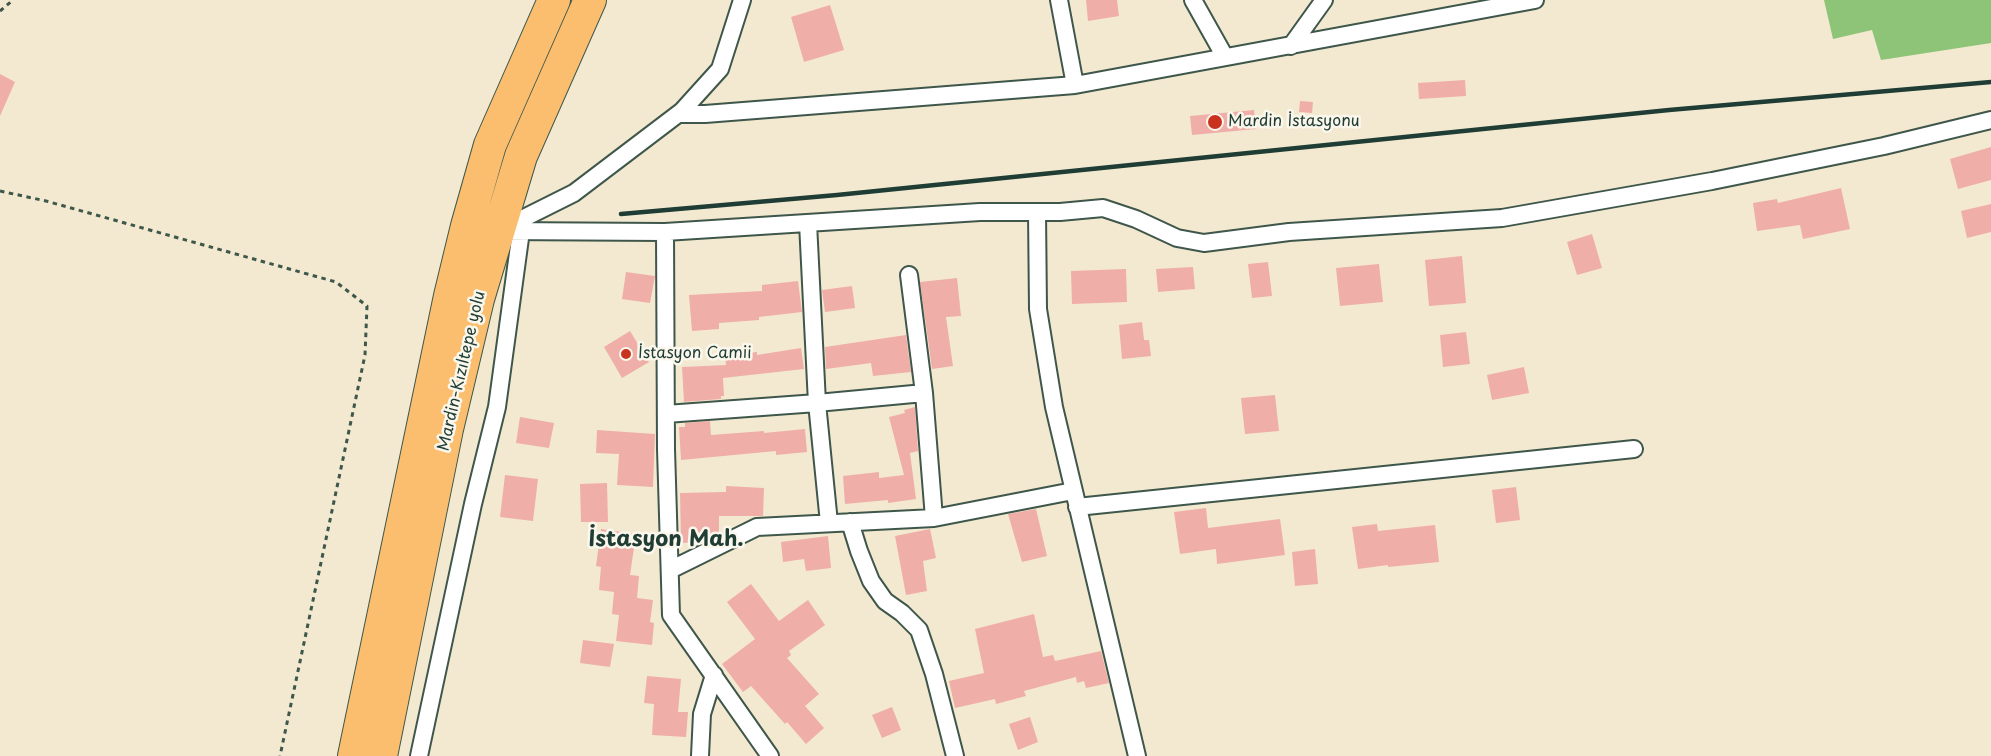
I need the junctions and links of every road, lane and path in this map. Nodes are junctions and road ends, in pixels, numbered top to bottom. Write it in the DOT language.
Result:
graph roads {
  1 [pos="13,0"];
  2 [pos="554,0"];
  3 [pos="590,0"];
  4 [pos="742,0"];
  5 [pos="1059,0"];
  6 [pos="1193,0"];
  7 [pos="1324,0"];
  8 [pos="1534,0"];
  9 [pos="0,11"];
  10 [pos="1291,46"];
  11 [pos="1225,57"];
  12 [pos="1075,85"];
  13 [pos="679,114"];
  14 [pos="1991,120"];
  15 [pos="0,191"];
  16 [pos="1037,212"];
  17 [pos="808,223"];
  18 [pos="510,231"];
  19 [pos="665,232"];
  20 [pos="909,274"];
  21 [pos="924,393"];
  22 [pos="817,403"];
  23 [pos="666,414"];
  24 [pos="1634,449"];
  25 [pos="1075,499"];
  26 [pos="934,518"];
  27 [pos="850,522"];
  28 [pos="829,523"];
  29 [pos="670,570"];
  30 [pos="714,675"];
  31 [pos="280,756"];
  32 [pos="354,756"];
  33 [pos="381,756"];
  34 [pos="419,756"];
  35 [pos="700,756"];
  36 [pos="770,756"];
  37 [pos="955,756"];
  38 [pos="1137,756"];
  1 -- 9 [label="path"];
  2 -- 32 [label="highway, Mardin-Kızıltepe yolu"];
  3 -- 18 [label="highway, Mardin-Kızıltepe yolu"];
  4 -- 13 [label="street"];
  5 -- 12 [label="street"];
  6 -- 11 [label="street"];
  7 -- 10 [label="street"];
  8 -- 10 [label="street"];
  10 -- 11 [label="street"];
  11 -- 12 [label="street"];
  12 -- 13 [label="street"];
  13 -- 18 [label="street"];
  14 -- 16 [label="street"];
  15 -- 31 [label="path"];
  16 -- 17 [label="street"];
  16 -- 25 [label="street"];
  17 -- 19 [label="street"];
  17 -- 22 [label="street"];
  18 -- 19 [label="street"];
  18 -- 33 [label="highway, Mardin-Kızıltepe yolu"];
  18 -- 34 [label="street"];
  19 -- 23 [label="street"];
  20 -- 21 [label="street"];
  21 -- 22 [label="street"];
  21 -- 26 [label="street"];
  22 -- 23 [label="street"];
  22 -- 28 [label="street"];
  23 -- 29 [label="street"];
  24 -- 25 [label="street"];
  25 -- 26 [label="street"];
  25 -- 38 [label="street"];
  26 -- 27 [label="street"];
  27 -- 28 [label="street"];
  27 -- 37 [label="street"];
  28 -- 29 [label="street"];
  29 -- 30 [label="street"];
  30 -- 35 [label="street"];
  30 -- 36 [label="street"];
}
